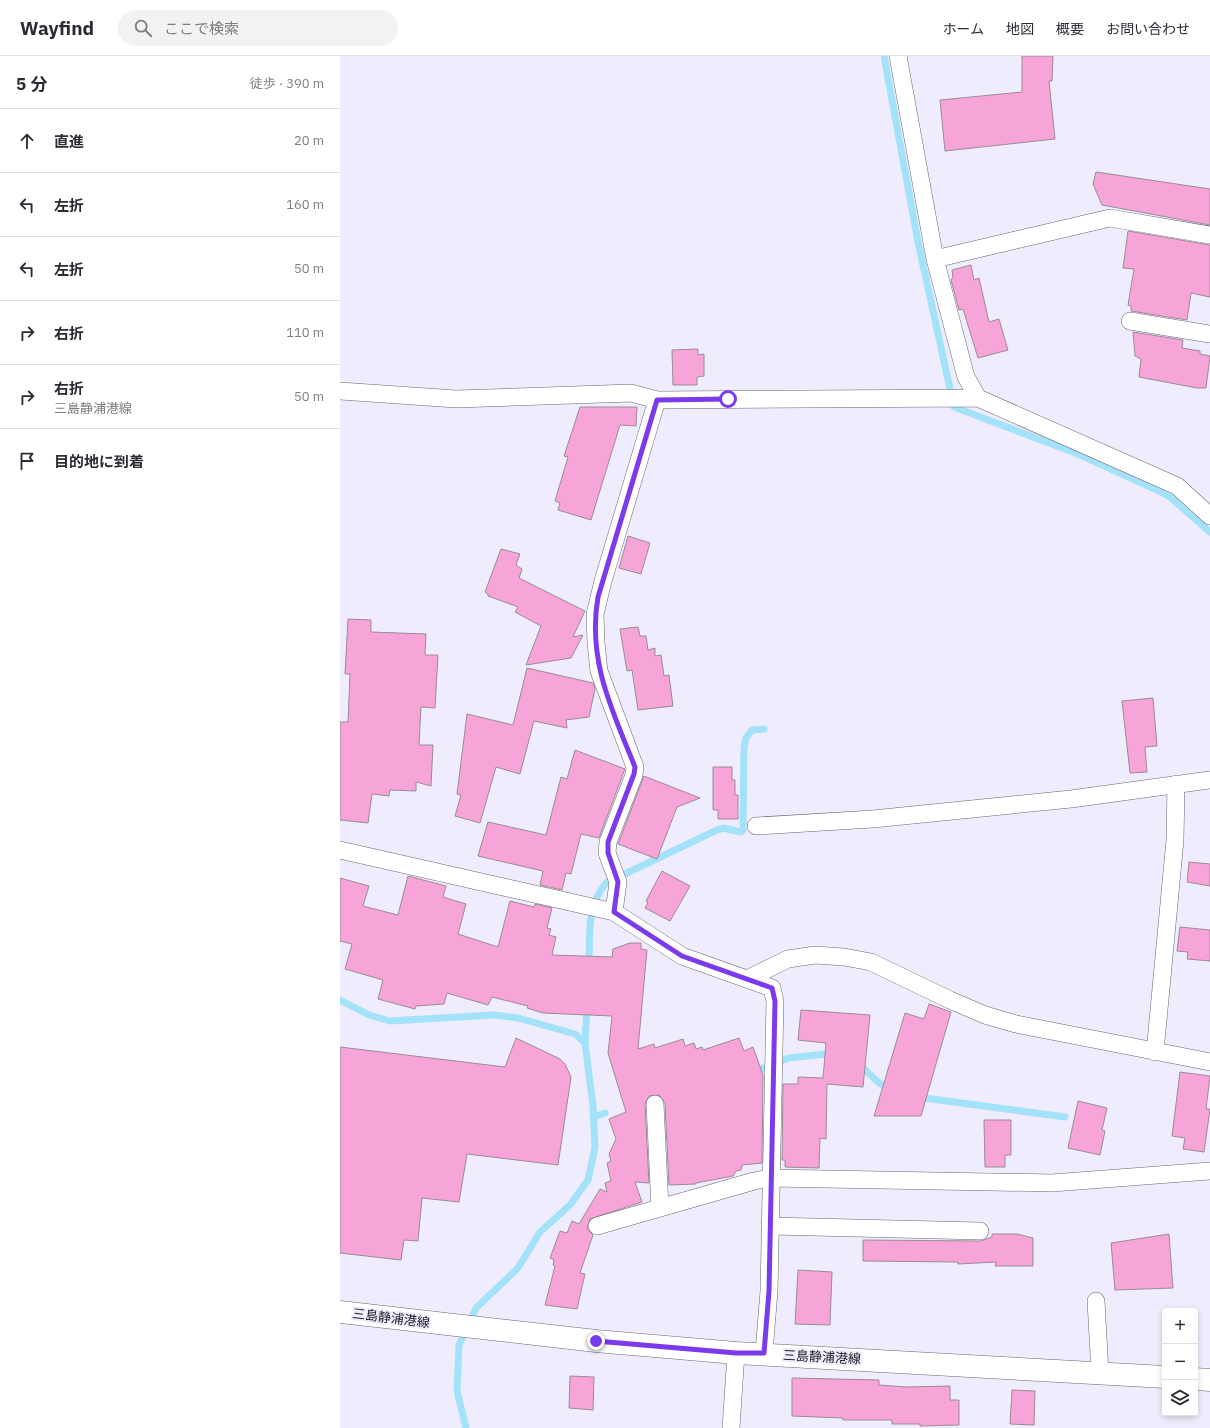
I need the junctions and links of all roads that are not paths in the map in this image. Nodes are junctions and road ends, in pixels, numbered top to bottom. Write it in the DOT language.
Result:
graph roads {
  1 [pos="898,56"];
  2 [pos="1210,235"];
  3 [pos="935,259"];
  4 [pos="1130,322"];
  5 [pos="1210,334"];
  6 [pos="340,391"];
  7 [pos="978,398"];
  8 [pos="657,400"];
  9 [pos="1210,516"];
  10 [pos="1210,780"];
  11 [pos="1176,784"];
  12 [pos="756,826"];
  13 [pos="340,850"];
  14 [pos="614,912"];
  15 [pos="747,979"];
  16 [pos="1155,1052"];
  17 [pos="1210,1062"];
  18 [pos="655,1104"];
  19 [pos="1210,1171"];
  20 [pos="771,1178"];
  21 [pos="660,1208"];
  22 [pos="596,1226"];
  23 [pos="771,1226"];
  24 [pos="980,1231"];
  25 [pos="1096,1301"];
  26 [pos="340,1312"];
  27 [pos="736,1353"];
  28 [pos="764,1353"];
  29 [pos="1100,1374"];
  30 [pos="1162,1378"];
  31 [pos="1198,1379"];
  32 [pos="1210,1380"];
  33 [pos="731,1428"];
  1 -- 3 [label="street"];
  2 -- 3 [label="street"];
  3 -- 7 [label="street"];
  4 -- 5 [label="street"];
  6 -- 8 [label="street"];
  7 -- 8 [label="street"];
  7 -- 9 [label="street"];
  8 -- 14 [label="street"];
  10 -- 11 [label="street"];
  11 -- 12 [label="street"];
  11 -- 16 [label="street"];
  13 -- 14 [label="street"];
  14 -- 15 [label="street"];
  15 -- 16 [label="street"];
  15 -- 20 [label="street"];
  16 -- 17 [label="street"];
  18 -- 21 [label="street"];
  19 -- 20 [label="street"];
  20 -- 21 [label="street"];
  20 -- 23 [label="street"];
  21 -- 22 [label="street"];
  23 -- 24 [label="street"];
  23 -- 28 [label="street"];
  25 -- 29 [label="street"];
  26 -- 27 [label="main road, 三島静浦港線"];
  27 -- 28 [label="main road, 三島静浦港線"];
  27 -- 33 [label="street"];
  28 -- 29 [label="main road, 三島静浦港線"];
  29 -- 30 [label="main road, 三島静浦港線"];
  31 -- 32 [label="main road"];
}
